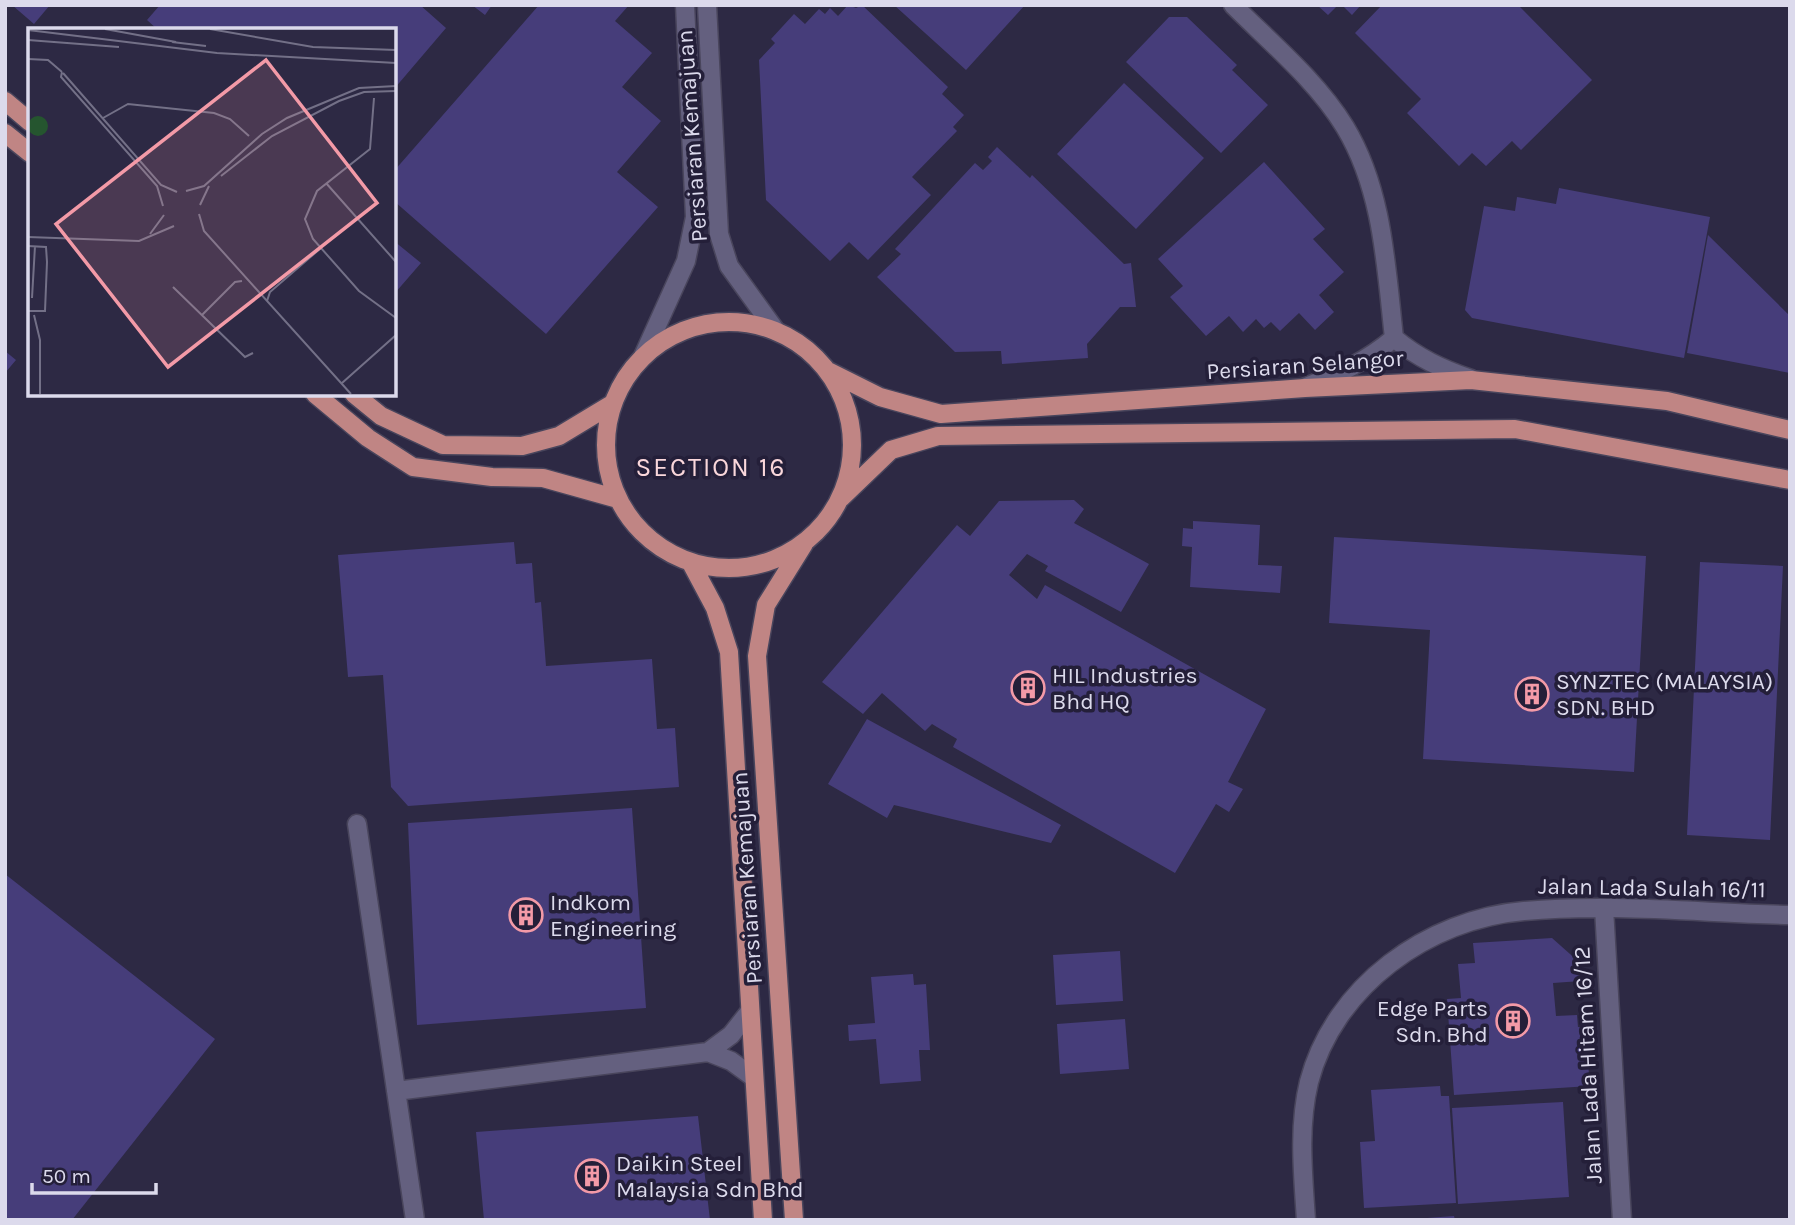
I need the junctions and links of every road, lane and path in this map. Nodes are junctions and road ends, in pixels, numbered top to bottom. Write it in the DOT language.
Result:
graph roads {
  1 [pos="685,5"];
  2 [pos="707,5"];
  3 [pos="1233,5"];
  4 [pos="5,101"];
  5 [pos="28,120"];
  6 [pos="5,133"];
  7 [pos="28,151"];
  8 [pos="776,331"];
  9 [pos="1394,338"];
  10 [pos="644,354"];
  11 [pos="828,371"];
  12 [pos="1471,380"];
  13 [pos="1305,388"];
  14 [pos="317,396"];
  15 [pos="356,396"];
  16 [pos="612,404"];
  17 [pos="1790,430"];
  18 [pos="1790,480"];
  19 [pos="841,498"];
  20 [pos="618,499"];
  21 [pos="804,544"];
  22 [pos="691,563"];
  23 [pos="357,824"];
  24 [pos="1604,908"];
  25 [pos="1790,915"];
  26 [pos="750,1012"];
  27 [pos="708,1052"];
  28 [pos="753,1077"];
  29 [pos="396,1091"];
  30 [pos="796,1218"];
  31 [pos="415,1220"];
  32 [pos="763,1220"];
  33 [pos="1306,1220"];
  34 [pos="1622,1220"];
  1 -- 10 [label="street, Persiaran Kemajuan"];
  2 -- 8 [label="street, Persiaran Kemajuan"];
  3 -- 9 [label="street"];
  4 -- 5 [label="main road"];
  6 -- 7 [label="main road"];
  8 -- 10 [label="main road"];
  8 -- 11 [label="main road"];
  9 -- 12 [label="street"];
  9 -- 13 [label="street"];
  10 -- 16 [label="main road"];
  11 -- 13 [label="main road, Persiaran Selangor"];
  11 -- 19 [label="main road"];
  12 -- 13 [label="main road, Persiaran Selangor"];
  12 -- 17 [label="main road, Persiaran Selangor"];
  14 -- 20 [label="main road"];
  15 -- 16 [label="main road"];
  16 -- 20 [label="main road"];
  18 -- 19 [label="main road"];
  19 -- 21 [label="main road"];
  20 -- 22 [label="main road"];
  21 -- 22 [label="main road"];
  21 -- 30 [label="main road, Persiaran Kemajuan"];
  22 -- 26 [label="main road, Persiaran Kemajuan"];
  23 -- 29 [label="street"];
  24 -- 25 [label="street, Jalan Lada Sulah 16/11"];
  24 -- 33 [label="street, Jalan Lada Sulah 16/11"];
  24 -- 34 [label="street, Jalan Lada Hitam 16/12"];
  26 -- 27 [label="street"];
  26 -- 28 [label="main road, Persiaran Kemajuan"];
  27 -- 28 [label="street"];
  27 -- 29 [label="street"];
  28 -- 32 [label="main road, Persiaran Kemajuan"];
  29 -- 31 [label="street"];
}
